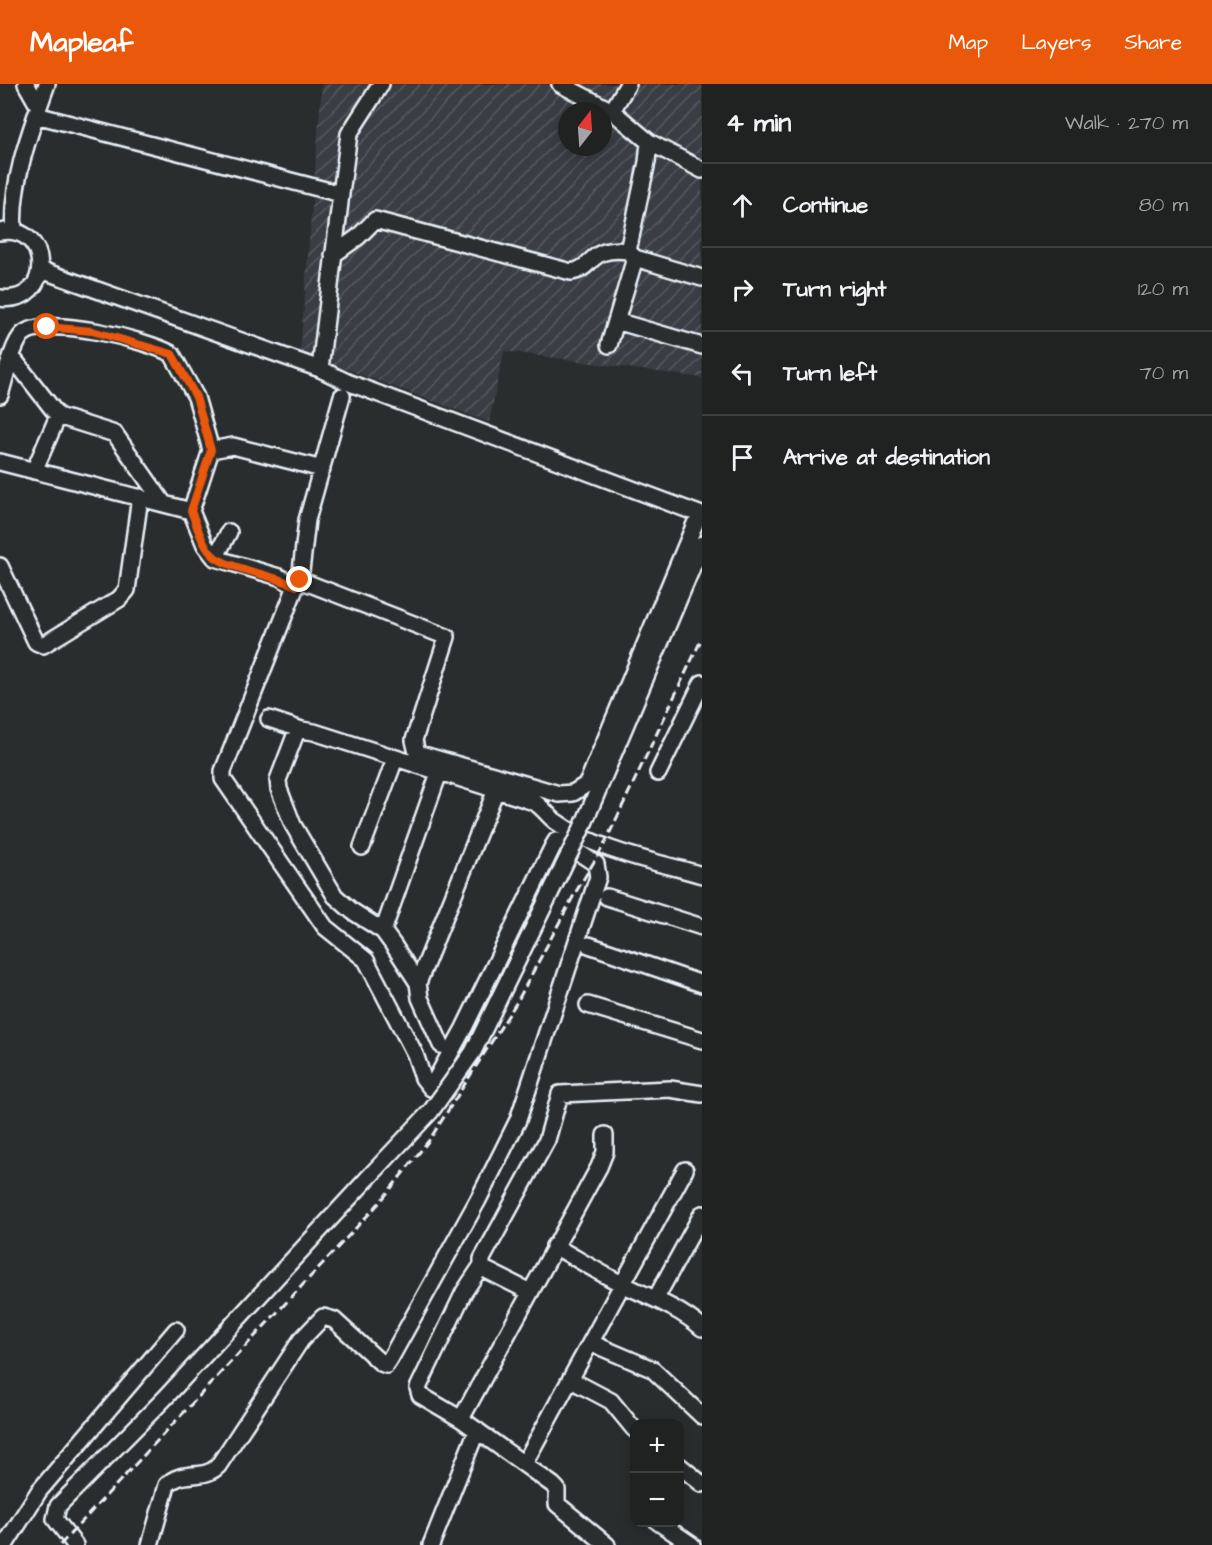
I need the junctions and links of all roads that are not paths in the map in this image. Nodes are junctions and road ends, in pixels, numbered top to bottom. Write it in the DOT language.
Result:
graph roads {
  1 [pos="26,84"];
  2 [pos="47,84"];
  3 [pos="381,84"];
  4 [pos="560,84"];
  5 [pos="628,84"];
  6 [pos="595,102"];
  7 [pos="38,111"];
  8 [pos="612,111"];
  9 [pos="649,142"];
  10 [pos="702,170"];
  11 [pos="341,194"];
  12 [pos="7,232"];
  13 [pos="631,254"];
  14 [pos="333,255"];
  15 [pos="40,270"];
  16 [pos="702,279"];
  17 [pos="0,298"];
  18 [pos="616,321"];
  19 [pos="609,345"];
  20 [pos="702,346"];
  21 [pos="12,357"];
  22 [pos="320,369"];
  23 [pos="0,395"];
  24 [pos="342,396"];
  25 [pos="58,416"];
  26 [pos="211,450"];
  27 [pos="0,462"];
  28 [pos="322,470"];
  29 [pos="34,471"];
  30 [pos="140,497"];
  31 [pos="164,504"];
  32 [pos="191,511"];
  33 [pos="700,515"];
  34 [pos="229,532"];
  35 [pos="702,544"];
  36 [pos="215,558"];
  37 [pos="0,566"];
  38 [pos="298,583"];
  39 [pos="702,684"];
  40 [pos="269,719"];
  41 [pos="302,730"];
  42 [pos="395,759"];
  43 [pos="439,773"];
  44 [pos="658,773"];
  45 [pos="496,790"];
  46 [pos="362,847"];
  47 [pos="702,874"];
  48 [pos="608,897"];
  49 [pos="702,927"];
  50 [pos="383,931"];
  51 [pos="589,945"];
  52 [pos="418,983"];
  53 [pos="702,984"];
  54 [pos="588,1005"];
  55 [pos="702,1040"];
  56 [pos="441,1045"];
  57 [pos="702,1094"];
  58 [pos="605,1135"];
  59 [pos="685,1170"];
  60 [pos="702,1214"];
  61 [pos="554,1246"];
  62 [pos="482,1265"];
  63 [pos="621,1283"];
  64 [pos="528,1291"];
  65 [pos="656,1298"];
  66 [pos="702,1328"];
  67 [pos="176,1330"];
  68 [pos="591,1343"];
  69 [pos="571,1380"];
  70 [pos="702,1416"];
  71 [pos="461,1419"];
  72 [pos="630,1424"];
  73 [pos="477,1430"];
  74 [pos="525,1462"];
  75 [pos="684,1469"];
  76 [pos="702,1484"];
  77 [pos="665,1527"];
  78 [pos="5,1545"];
  79 [pos="75,1545"];
  80 [pos="150,1545"];
  81 [pos="431,1545"];
  82 [pos="607,1545"];
  83 [pos="692,1545"];
  1 -- 7 [label="street"];
  2 -- 7 [label="street"];
  3 -- 11 [label="street"];
  4 -- 6 [label="street"];
  5 -- 8 [label="street"];
  7 -- 11 [label="street"];
  7 -- 12 [label="street"];
  8 -- 9 [label="street"];
  9 -- 10 [label="street"];
  9 -- 13 [label="street"];
  11 -- 14 [label="street"];
  12 -- 15 [label="street"];
  13 -- 14 [label="street"];
  13 -- 16 [label="street"];
  13 -- 18 [label="street"];
  14 -- 22 [label="street"];
  15 -- 17 [label="street"];
  15 -- 22 [label="street"];
  18 -- 19 [label="street"];
  18 -- 20 [label="street"];
  21 -- 23 [label="street"];
  21 -- 25 [label="street"];
  21 -- 26 [label="street"];
  22 -- 33 [label="street"];
  24 -- 28 [label="street"];
  25 -- 29 [label="street"];
  25 -- 31 [label="street"];
  26 -- 28 [label="street"];
  26 -- 32 [label="street"];
  27 -- 29 [label="street"];
  28 -- 38 [label="street"];
  29 -- 30 [label="street"];
  30 -- 31 [label="street"];
  30 -- 37 [label="street"];
  31 -- 32 [label="street"];
  32 -- 36 [label="street"];
  33 -- 38 [label="street"];
  34 -- 36 [label="street"];
  35 -- 79 [label="street, bridge"];
  36 -- 38 [label="street"];
  38 -- 80 [label="street"];
  39 -- 44 [label="street"];
  40 -- 41 [label="street"];
  41 -- 42 [label="street"];
  41 -- 50 [label="street"];
  42 -- 43 [label="street"];
  42 -- 46 [label="street"];
  43 -- 45 [label="street"];
  43 -- 50 [label="street"];
  45 -- 47 [label="street"];
  45 -- 52 [label="street"];
  48 -- 49 [label="street"];
  50 -- 52 [label="street"];
  51 -- 53 [label="street"];
  52 -- 56 [label="street"];
  54 -- 55 [label="street"];
  57 -- 62 [label="street"];
  58 -- 61 [label="street"];
  59 -- 63 [label="street"];
  60 -- 65 [label="street"];
  61 -- 63 [label="street"];
  61 -- 64 [label="street"];
  62 -- 64 [label="street"];
  62 -- 71 [label="street"];
  63 -- 65 [label="street"];
  63 -- 68 [label="street"];
  64 -- 71 [label="street"];
  65 -- 66 [label="street"];
  67 -- 78 [label="street"];
  68 -- 69 [label="street"];
  68 -- 70 [label="street"];
  69 -- 72 [label="street"];
  69 -- 74 [label="street"];
  71 -- 73 [label="street"];
  73 -- 74 [label="street"];
  73 -- 81 [label="street"];
  74 -- 82 [label="street"];
  75 -- 76 [label="street"];
  77 -- 83 [label="street"];
}
